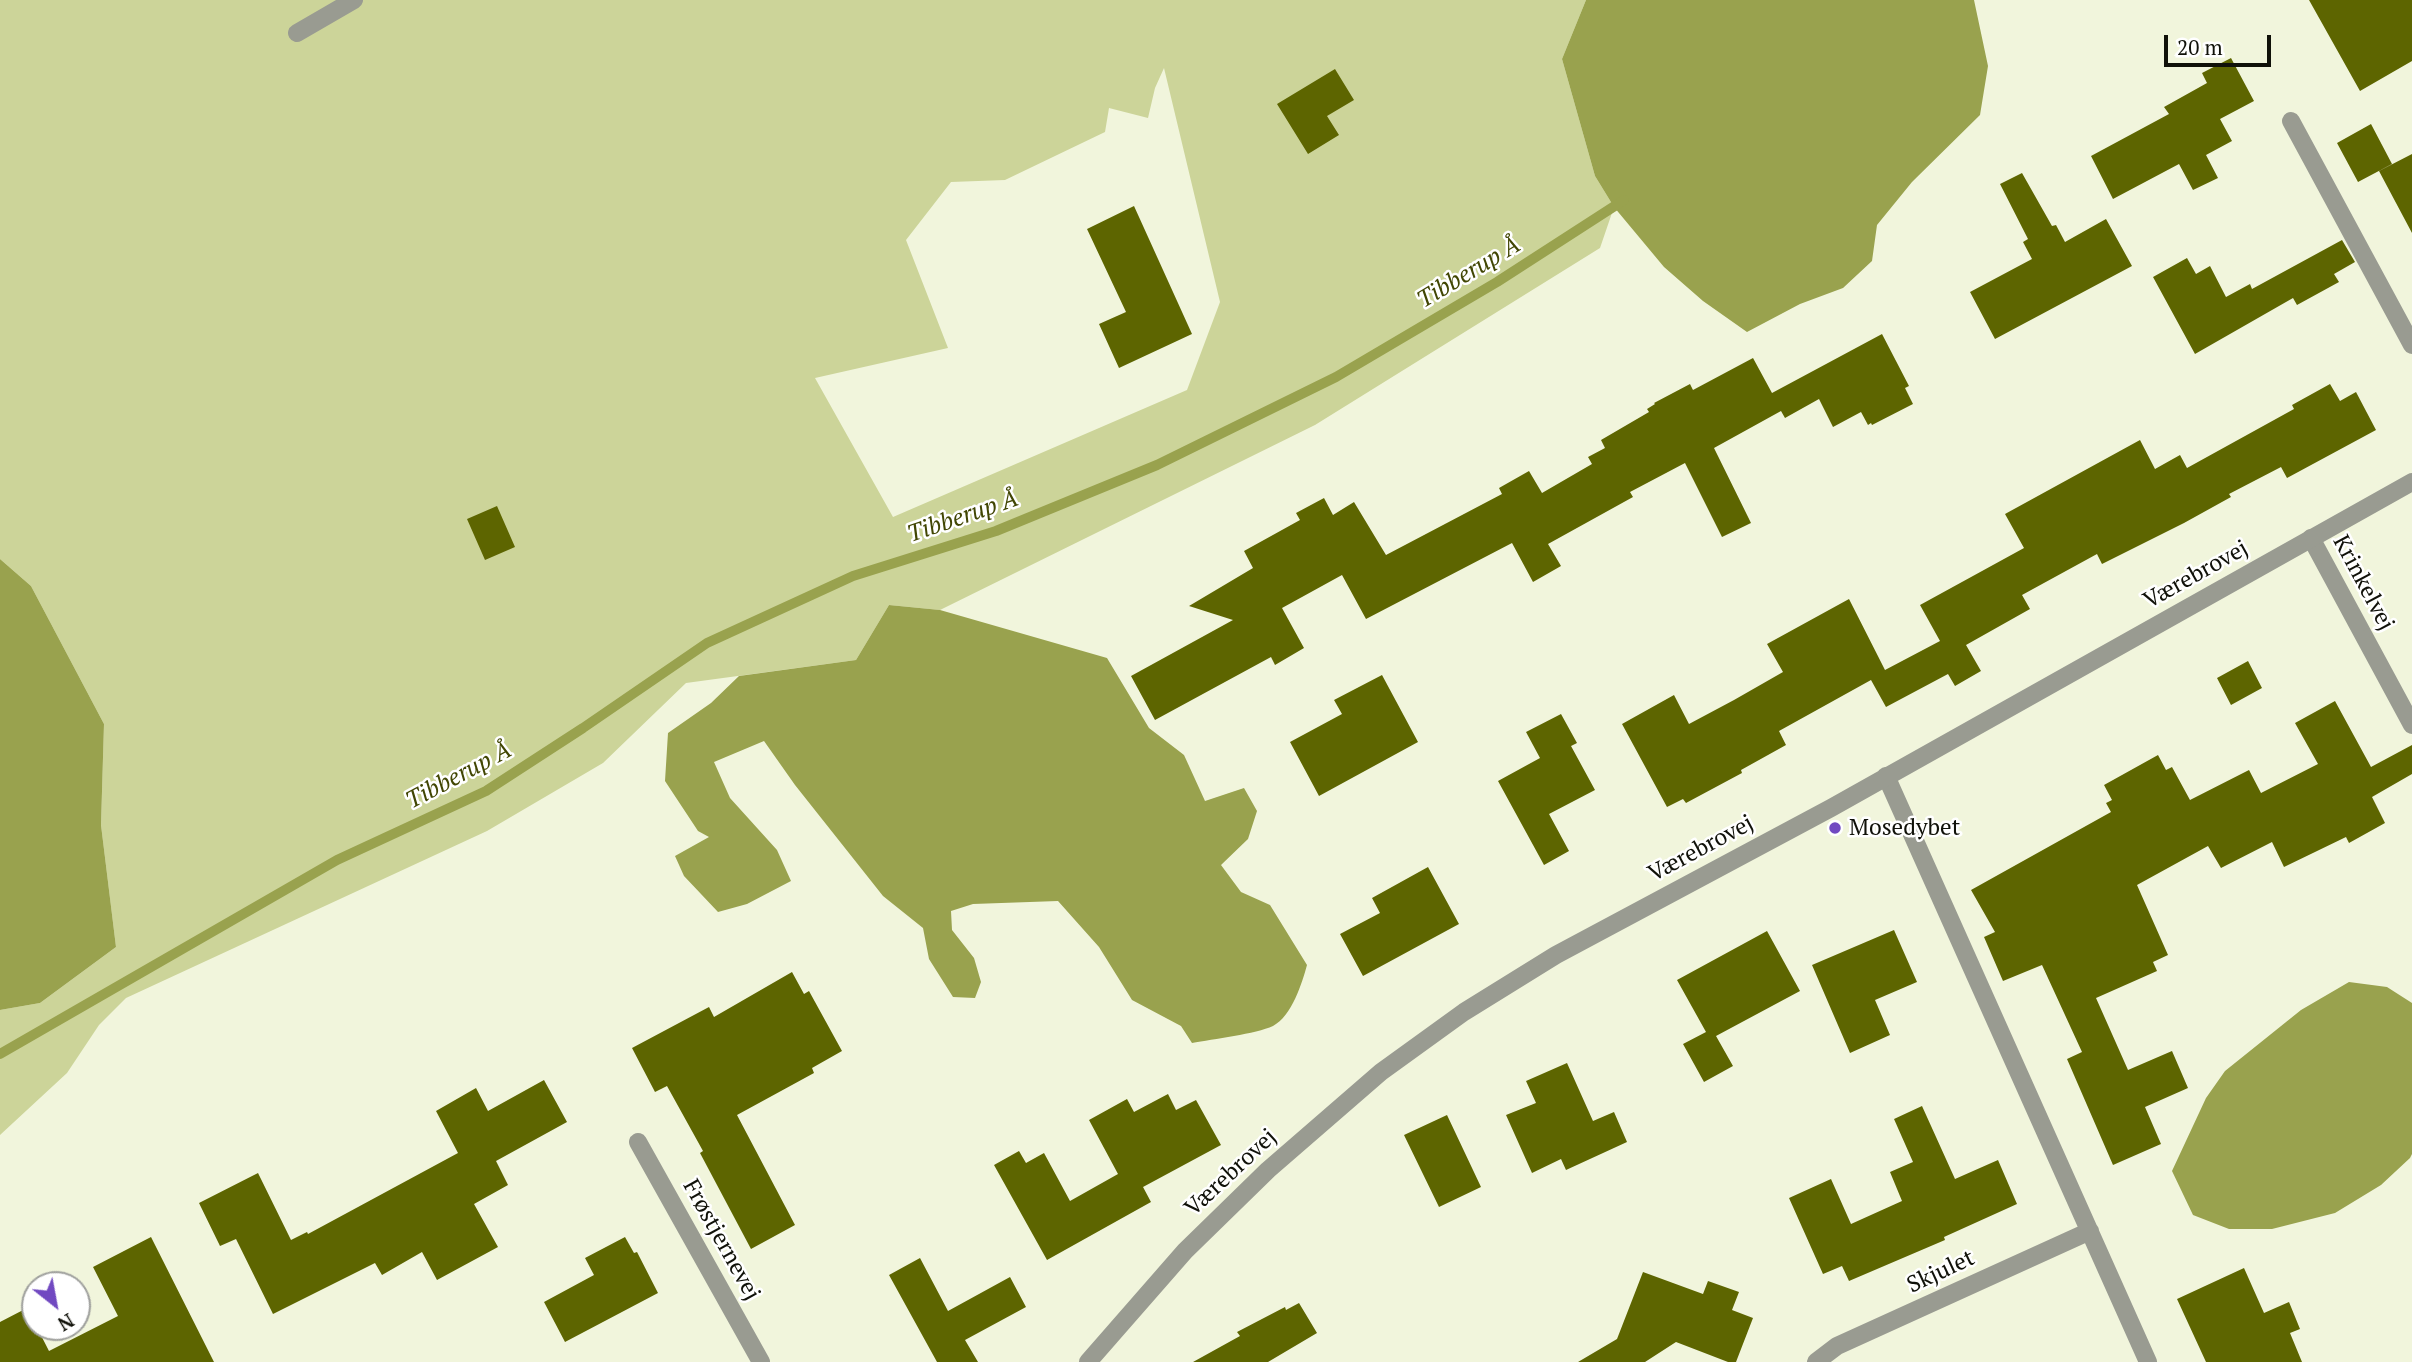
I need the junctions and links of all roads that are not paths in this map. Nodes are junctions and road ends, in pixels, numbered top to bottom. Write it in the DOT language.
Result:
graph roads {
  1 [pos="354,0"];
  2 [pos="297,33"];
  3 [pos="2291,121"];
  4 [pos="2412,345"];
  5 [pos="2412,482"];
  6 [pos="2311,538"];
  7 [pos="2412,724"];
  8 [pos="1886,776"];
  9 [pos="638,1142"];
  10 [pos="2090,1231"];
  11 [pos="761,1362"];
  12 [pos="1088,1362"];
  13 [pos="1816,1362"];
  14 [pos="2148,1362"];
  1 -- 2 [label="street"];
  3 -- 4 [label="street"];
  5 -- 6 [label="street, Værebrovej"];
  6 -- 7 [label="street, Krinkelvej"];
  6 -- 8 [label="street, Værebrovej"];
  8 -- 10 [label="street"];
  8 -- 12 [label="street, Værebrovej"];
  9 -- 11 [label="street, Frøstjernevej"];
  10 -- 13 [label="street, Skjulet"];
  10 -- 14 [label="street"];
}
